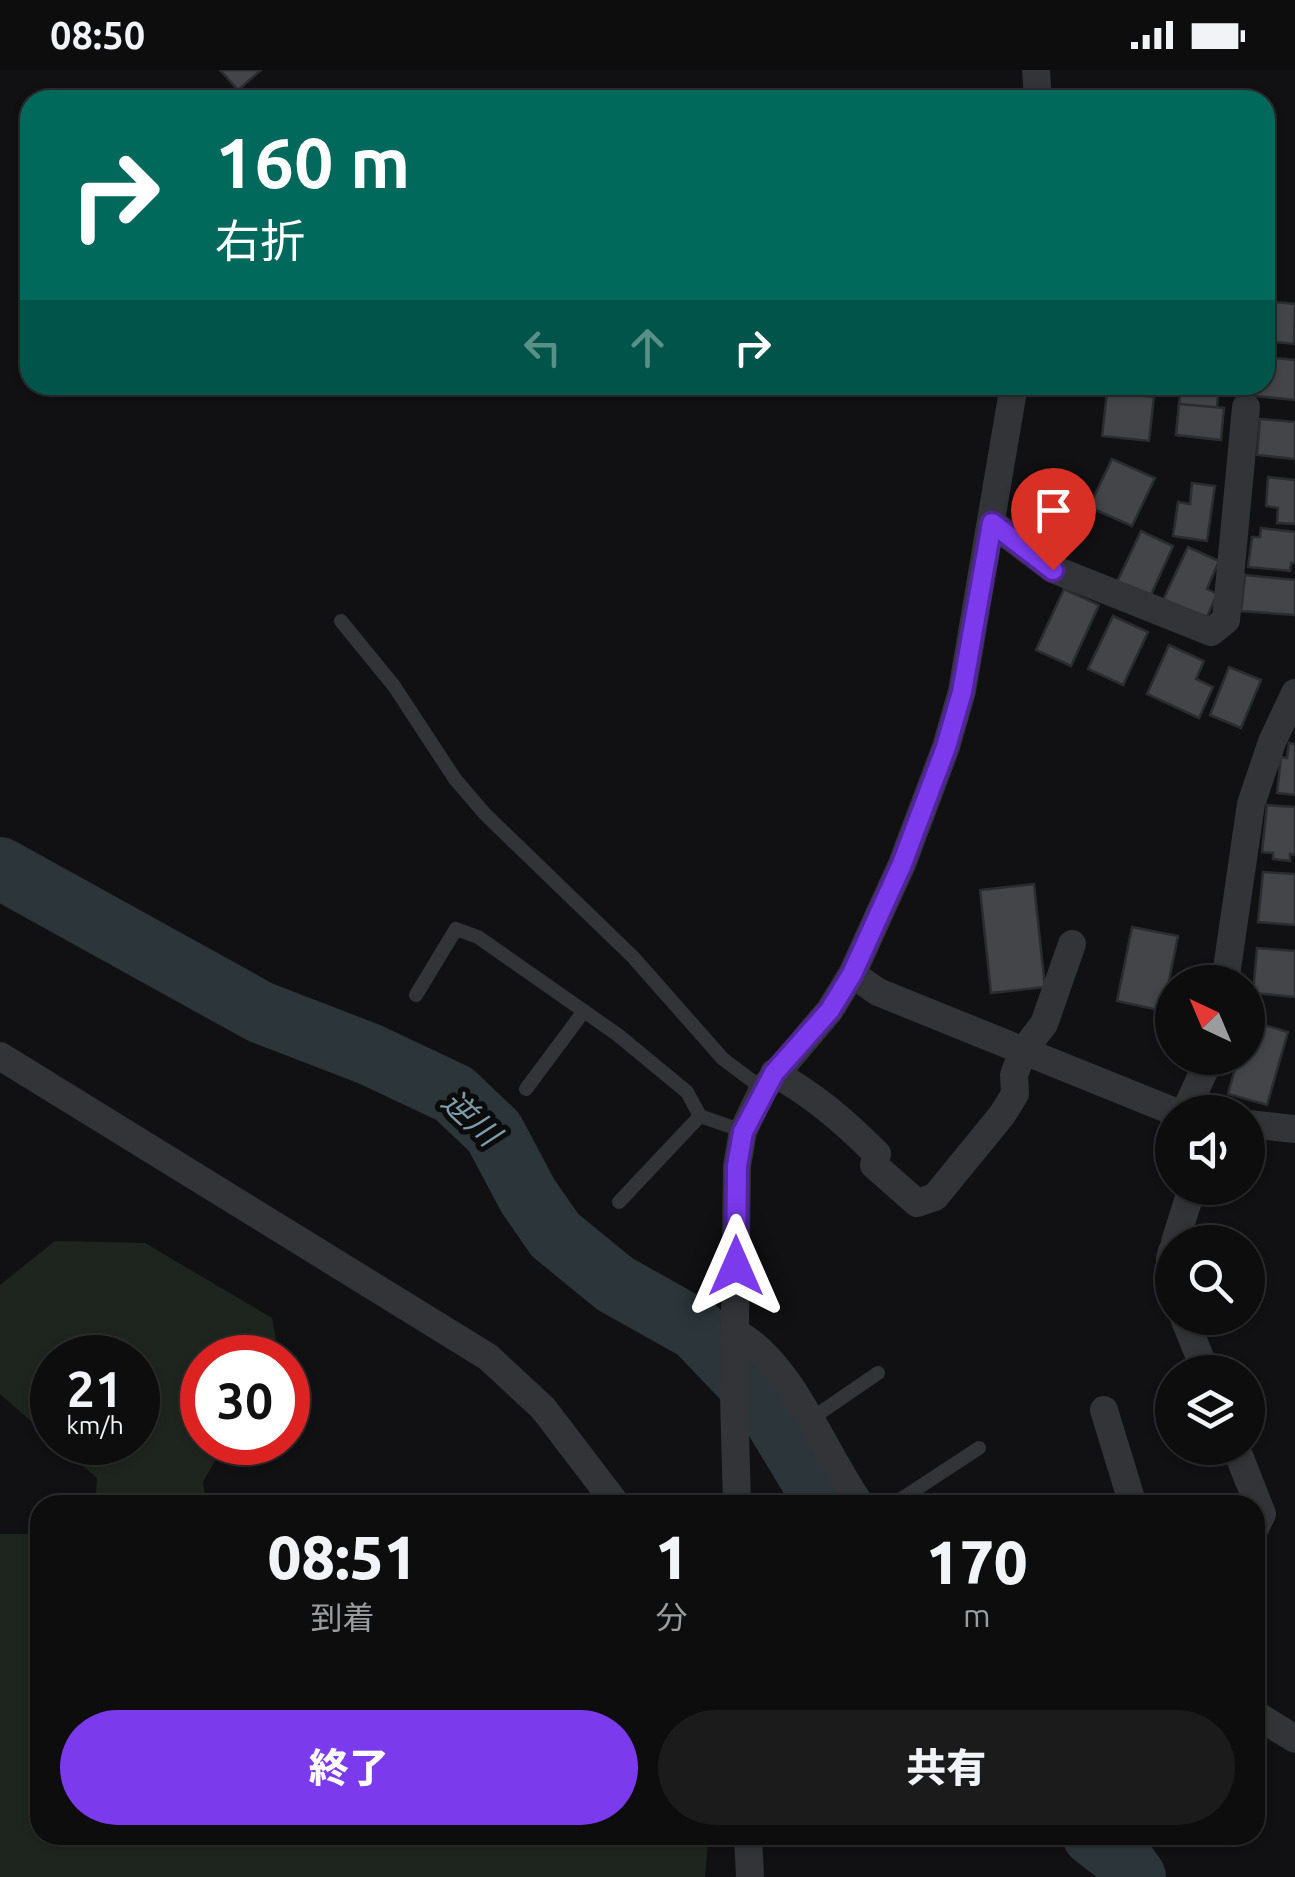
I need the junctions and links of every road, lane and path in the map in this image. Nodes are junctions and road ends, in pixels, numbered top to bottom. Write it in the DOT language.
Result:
graph roads {
  1 [pos="1012,395"];
  2 [pos="1246,406"];
  3 [pos="992,523"];
  4 [pos="341,621"];
  5 [pos="1295,693"];
  6 [pos="1072,944"];
  7 [pos="1227,965"];
  8 [pos="852,974"];
  9 [pos="416,996"];
  10 [pos="584,1011"];
  11 [pos="1023,1051"];
  12 [pos="0,1056"];
  13 [pos="769,1081"];
  14 [pos="526,1089"];
  15 [pos="1155,1104"];
  16 [pos="700,1116"];
  17 [pos="1265,1126"];
  18 [pos="1295,1129"];
  19 [pos="743,1132"];
  20 [pos="619,1202"];
  21 [pos="736,1339"];
  22 [pos="878,1373"];
  23 [pos="1104,1410"];
  24 [pos="811,1420"];
  25 [pos="979,1448"];
  26 [pos="1243,1465"];
  27 [pos="609,1495"];
  28 [pos="737,1495"];
  29 [pos="855,1495"];
  30 [pos="907,1495"];
  31 [pos="1131,1495"];
  32 [pos="1255,1495"];
  33 [pos="1265,1720"];
  34 [pos="1295,1739"];
  35 [pos="748,1845"];
  36 [pos="750,1877"];
  1 -- 3 [label="street"];
  2 -- 3 [label="street"];
  3 -- 8 [label="street"];
  4 -- 13 [label="lane"];
  5 -- 7 [label="street"];
  6 -- 11 [label="street"];
  8 -- 11 [label="street"];
  8 -- 13 [label="street"];
  9 -- 10 [label="lane"];
  10 -- 14 [label="lane"];
  10 -- 16 [label="lane"];
  11 -- 13 [label="street"];
  11 -- 15 [label="street"];
  12 -- 27 [label="street"];
  13 -- 19 [label="street"];
  16 -- 19 [label="lane"];
  16 -- 20 [label="lane"];
  17 -- 18 [label="street"];
  19 -- 21 [label="street"];
  21 -- 24 [label="street"];
  21 -- 28 [label="street"];
  22 -- 24 [label="lane"];
  23 -- 31 [label="street"];
  24 -- 29 [label="street"];
  25 -- 30 [label="lane"];
  26 -- 32 [label="street"];
  33 -- 34 [label="street"];
  35 -- 36 [label="street"];
}
